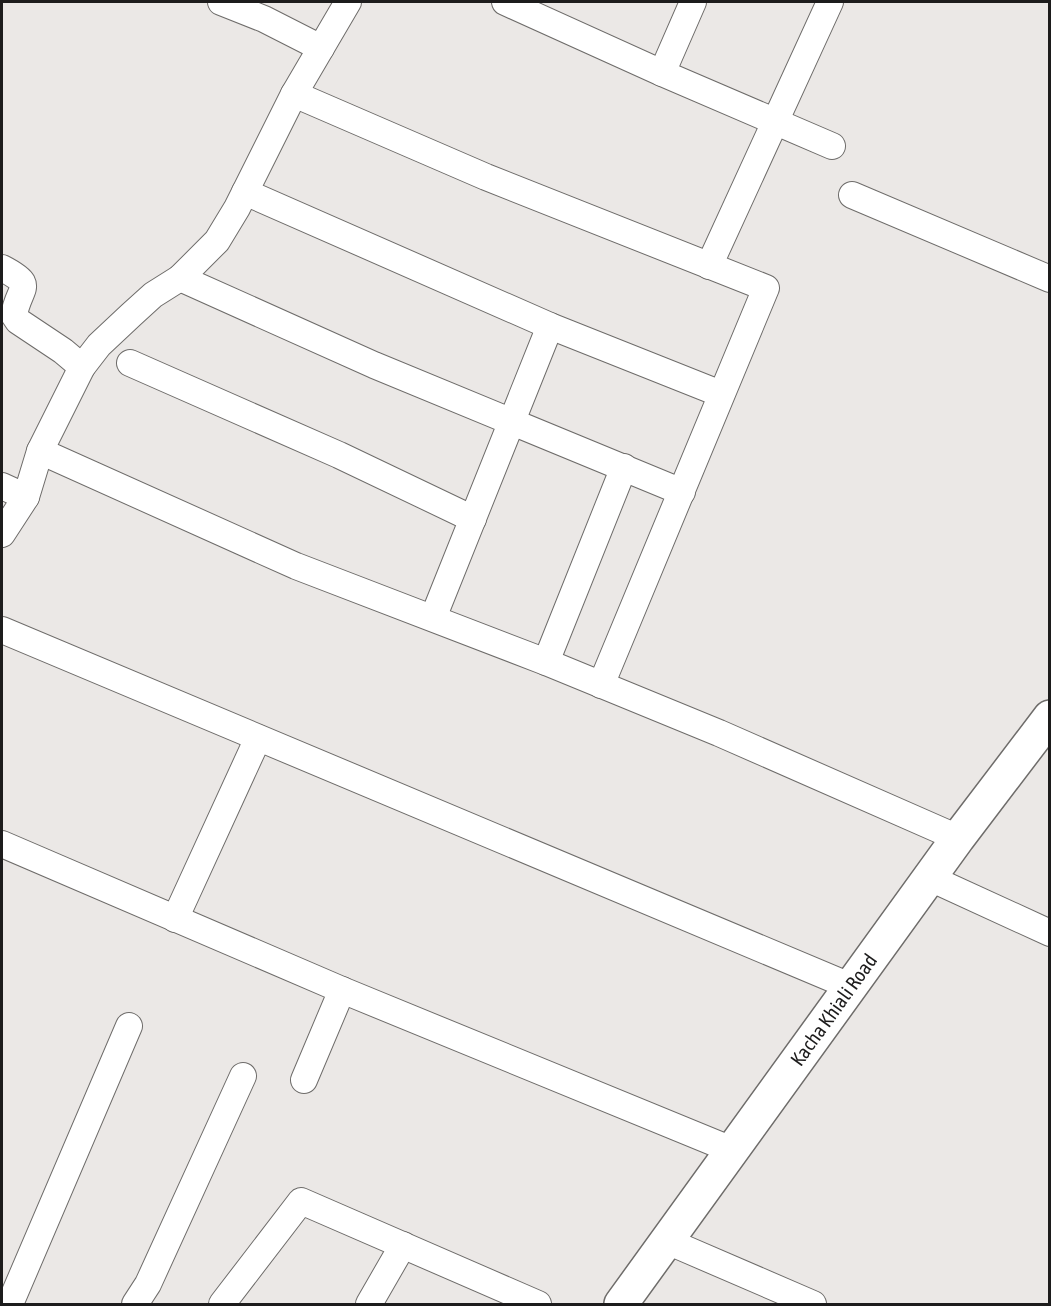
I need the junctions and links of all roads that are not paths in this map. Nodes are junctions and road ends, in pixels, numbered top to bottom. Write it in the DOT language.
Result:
graph roads {
  1 [pos="221,2"];
  2 [pos="348,2"];
  3 [pos="505,2"];
  4 [pos="693,2"];
  5 [pos="830,2"];
  6 [pos="321,48"];
  7 [pos="662,73"];
  8 [pos="294,94"];
  9 [pos="776,122"];
  10 [pos="832,146"];
  11 [pos="245,192"];
  12 [pos="852,195"];
  13 [pos="709,266"];
  14 [pos="2,268"];
  15 [pos="180,278"];
  16 [pos="1050,279"];
  17 [pos="550,326"];
  18 [pos="129,363"];
  19 [pos="82,367"];
  20 [pos="721,394"];
  21 [pos="513,421"];
  22 [pos="40,451"];
  23 [pos="624,467"];
  24 [pos="2,486"];
  25 [pos="682,492"];
  26 [pos="26,497"];
  27 [pos="473,519"];
  28 [pos="2,534"];
  29 [pos="433,618"];
  30 [pos="2,630"];
  31 [pos="546,662"];
  32 [pos="601,685"];
  33 [pos="1050,717"];
  34 [pos="258,738"];
  35 [pos="958,838"];
  36 [pos="2,844"];
  37 [pos="930,878"];
  38 [pos="175,919"];
  39 [pos="1050,933"];
  40 [pos="852,987"];
  41 [pos="342,990"];
  42 [pos="129,1026"];
  43 [pos="243,1076"];
  44 [pos="304,1080"];
  45 [pos="732,1150"];
  46 [pos="667,1241"];
  47 [pos="403,1245"];
  48 [pos="10,1305"];
  49 [pos="135,1305"];
  50 [pos="222,1305"];
  51 [pos="369,1305"];
  52 [pos="538,1305"];
  53 [pos="621,1305"];
  54 [pos="813,1305"];
  1 -- 6 [label="street"];
  2 -- 6 [label="street"];
  3 -- 7 [label="street"];
  4 -- 7 [label="street"];
  5 -- 9 [label="street"];
  6 -- 8 [label="street"];
  7 -- 9 [label="street"];
  8 -- 11 [label="street"];
  8 -- 13 [label="street"];
  9 -- 10 [label="street"];
  9 -- 13 [label="street"];
  11 -- 15 [label="street"];
  11 -- 17 [label="street"];
  12 -- 16 [label="street"];
  13 -- 20 [label="street"];
  14 -- 19 [label="street"];
  15 -- 19 [label="street"];
  15 -- 21 [label="street"];
  17 -- 20 [label="street"];
  17 -- 21 [label="street"];
  18 -- 27 [label="street"];
  19 -- 22 [label="street"];
  20 -- 25 [label="street"];
  21 -- 23 [label="street"];
  21 -- 27 [label="street"];
  22 -- 26 [label="street"];
  22 -- 29 [label="street"];
  23 -- 25 [label="street"];
  23 -- 31 [label="street"];
  24 -- 26 [label="street"];
  25 -- 32 [label="street"];
  26 -- 28 [label="street"];
  27 -- 29 [label="street"];
  29 -- 31 [label="street"];
  30 -- 34 [label="street"];
  31 -- 32 [label="street"];
  32 -- 35 [label="street"];
  33 -- 35 [label="street, Kacha Khiali Road"];
  34 -- 38 [label="street"];
  34 -- 40 [label="street"];
  35 -- 37 [label="street, Kacha Khiali Road"];
  36 -- 38 [label="street"];
  37 -- 39 [label="street"];
  37 -- 40 [label="street, Kacha Khiali Road"];
  38 -- 41 [label="street"];
  40 -- 45 [label="street, Kacha Khiali Road"];
  41 -- 44 [label="street"];
  41 -- 45 [label="street"];
  42 -- 48 [label="street"];
  43 -- 49 [label="street"];
  45 -- 46 [label="street, Kacha Khiali Road"];
  46 -- 53 [label="street, Kacha Khiali Road"];
  46 -- 54 [label="street"];
  47 -- 50 [label="street"];
  47 -- 51 [label="street"];
  47 -- 52 [label="street"];
}
